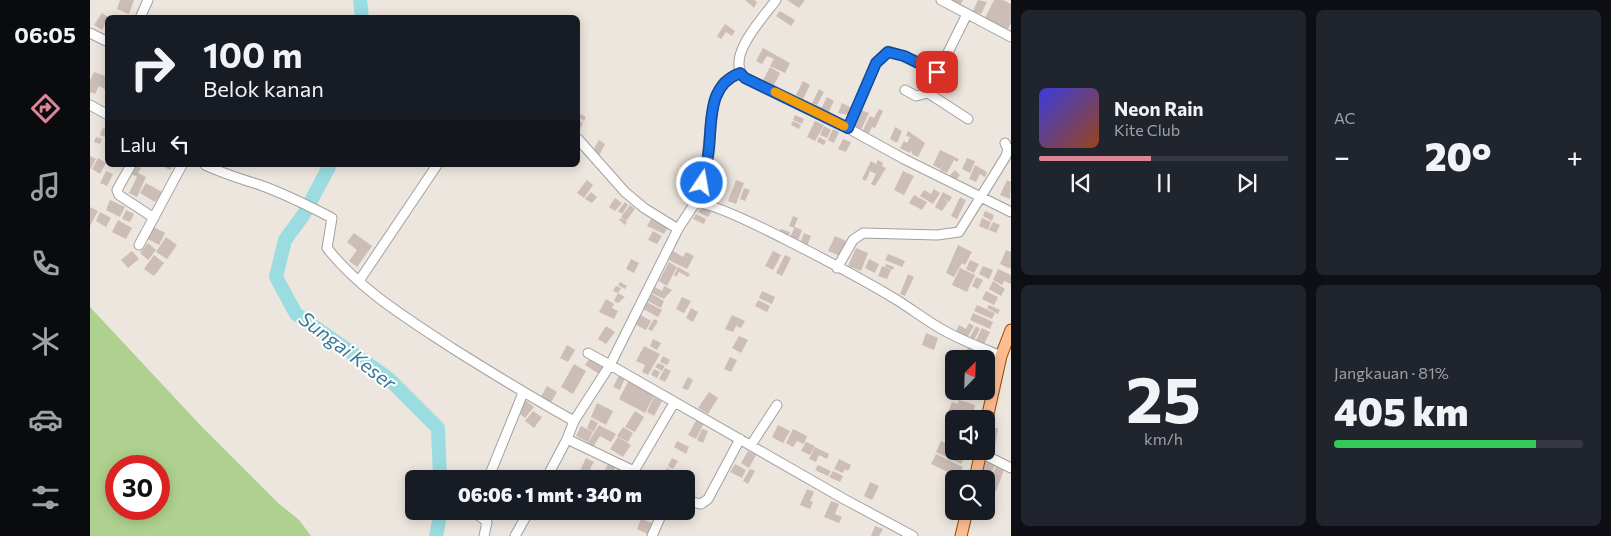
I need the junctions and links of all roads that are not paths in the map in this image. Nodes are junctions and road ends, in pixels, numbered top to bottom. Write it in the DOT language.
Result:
graph roads {
  1 [pos="148,0"];
  2 [pos="776,0"];
  3 [pos="940,0"];
  4 [pos="967,14"];
  5 [pos="141,15"];
  6 [pos="90,33"];
  7 [pos="1011,37"];
  8 [pos="105,40"];
  9 [pos="937,72"];
  10 [pos="740,73"];
  11 [pos="905,90"];
  12 [pos="928,93"];
  13 [pos="90,105"];
  14 [pos="105,112"];
  15 [pos="968,119"];
  16 [pos="848,128"];
  17 [pos="580,141"];
  18 [pos="1005,143"];
  19 [pos="130,167"];
  20 [pos="181,167"];
  21 [pos="210,167"];
  22 [pos="436,167"];
  23 [pos="982,197"];
  24 [pos="695,202"];
  25 [pos="1011,212"];
  26 [pos="154,218"];
  27 [pos="678,229"];
  28 [pos="139,245"];
  29 [pos="837,268"];
  30 [pos="359,281"];
  31 [pos="1011,330"];
  32 [pos="588,353"];
  33 [pos="1001,356"];
  34 [pos="610,365"];
  35 [pos="524,393"];
  36 [pos="674,402"];
  37 [pos="776,405"];
  38 [pos="989,410"];
  39 [pos="574,420"];
  40 [pos="567,439"];
  41 [pos="740,439"];
  42 [pos="751,445"];
  43 [pos="995,459"];
  44 [pos="1011,468"];
  45 [pos="492,470"];
  46 [pos="551,470"];
  47 [pos="632,470"];
  48 [pos="635,470"];
  49 [pos="695,503"];
  50 [pos="485,520"];
  51 [pos="523,520"];
  52 [pos="658,520"];
  53 [pos="965,520"];
  54 [pos="484,536"];
  55 [pos="515,536"];
  56 [pos="652,536"];
  57 [pos="912,536"];
  58 [pos="961,536"];
  1 -- 5 [label="street"];
  2 -- 10 [label="street"];
  3 -- 4 [label="street"];
  4 -- 7 [label="street"];
  4 -- 9 [label="street"];
  6 -- 8 [label="street"];
  9 -- 12 [label="street"];
  9 -- 16 [label="street"];
  10 -- 16 [label="street"];
  10 -- 24 [label="street"];
  11 -- 12 [label="street"];
  12 -- 15 [label="street"];
  13 -- 14 [label="street"];
  16 -- 23 [label="street"];
  17 -- 27 [label="street"];
  18 -- 23 [label="street"];
  19 -- 26 [label="street"];
  20 -- 26 [label="street"];
  21 -- 30 [label="street"];
  22 -- 30 [label="street"];
  23 -- 25 [label="street"];
  23 -- 29 [label="street"];
  24 -- 27 [label="street"];
  24 -- 29 [label="street"];
  26 -- 28 [label="street"];
  27 -- 34 [label="street"];
  29 -- 33 [label="street"];
  30 -- 35 [label="street"];
  31 -- 33 [label="main road"];
  32 -- 34 [label="street"];
  33 -- 38 [label="main road"];
  34 -- 36 [label="street"];
  34 -- 39 [label="street"];
  35 -- 39 [label="street"];
  35 -- 45 [label="street"];
  36 -- 41 [label="street"];
  36 -- 48 [label="street"];
  37 -- 42 [label="street"];
  39 -- 40 [label="street"];
  40 -- 46 [label="street"];
  40 -- 47 [label="street"];
  41 -- 42 [label="street"];
  41 -- 49 [label="street"];
  42 -- 57 [label="street"];
  43 -- 44 [label="street"];
  50 -- 54 [label="street"];
  51 -- 55 [label="street"];
  52 -- 56 [label="street"];
  53 -- 58 [label="main road"];
}
